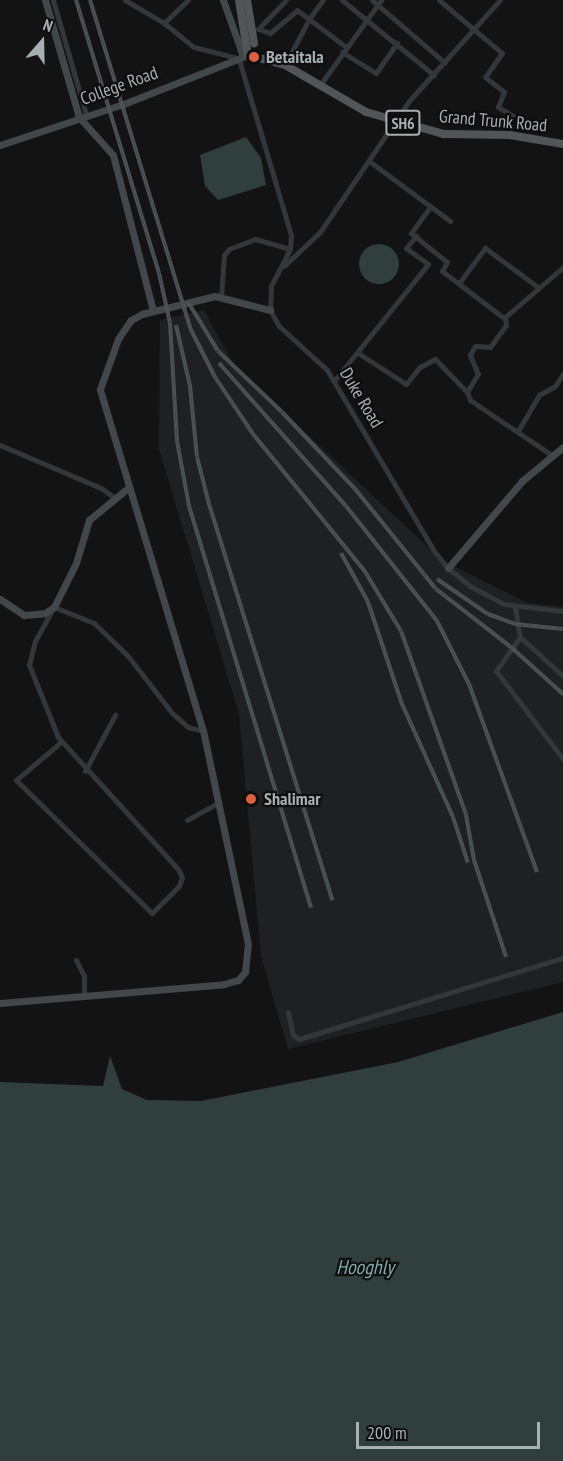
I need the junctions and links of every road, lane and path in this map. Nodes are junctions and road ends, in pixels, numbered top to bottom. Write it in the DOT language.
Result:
graph roads {
  1 [pos="45,0"];
  2 [pos="53,0"];
  3 [pos="125,0"];
  4 [pos="188,0"];
  5 [pos="223,0"];
  6 [pos="239,0"];
  7 [pos="247,0"];
  8 [pos="286,0"];
  9 [pos="323,0"];
  10 [pos="342,0"];
  11 [pos="372,0"];
  12 [pos="439,0"];
  13 [pos="500,0"];
  14 [pos="379,2"];
  15 [pos="309,19"];
  16 [pos="365,21"];
  17 [pos="164,23"];
  18 [pos="259,29"];
  19 [pos="474,29"];
  20 [pos="234,34"];
  21 [pos="250,43"];
  22 [pos="397,43"];
  23 [pos="344,50"];
  24 [pos="246,56"];
  25 [pos="445,63"];
  26 [pos="285,65"];
  27 [pos="434,75"];
  28 [pos="321,85"];
  29 [pos="83,115"];
  30 [pos="396,121"];
  31 [pos="525,123"];
  32 [pos="563,144"];
  33 [pos="0,145"];
  34 [pos="369,161"];
  35 [pos="430,207"];
  36 [pos="450,221"];
  37 [pos="416,236"];
  38 [pos="290,249"];
  39 [pos="563,267"];
  40 [pos="281,269"];
  41 [pos="459,283"];
  42 [pos="539,288"];
  43 [pos="221,297"];
  44 [pos="156,310"];
  45 [pos="270,310"];
  46 [pos="506,317"];
  47 [pos="358,353"];
  48 [pos="563,374"];
  49 [pos="334,381"];
  50 [pos="467,392"];
  51 [pos="518,431"];
  52 [pos="0,445"];
  53 [pos="563,447"];
  54 [pos="553,456"];
  55 [pos="128,488"];
  56 [pos="115,498"];
  57 [pos="448,568"];
  58 [pos="0,599"];
  59 [pos="515,607"];
  60 [pos="54,608"];
  61 [pos="563,611"];
  62 [pos="520,637"];
  63 [pos="563,676"];
  64 [pos="115,715"];
  65 [pos="203,731"];
  66 [pos="61,742"];
  67 [pos="563,759"];
  68 [pos="85,771"];
  69 [pos="219,802"];
  70 [pos="187,820"];
  71 [pos="563,958"];
  72 [pos="76,960"];
  73 [pos="84,994"];
  74 [pos="0,1003"];
  75 [pos="288,1012"];
  1 -- 29 [label="street"];
  2 -- 29 [label="street"];
  3 -- 17 [label="street"];
  4 -- 17 [label="street"];
  5 -- 20 [label="street"];
  6 -- 21 [label="main road, bridge"];
  7 -- 21 [label="main road, bridge"];
  8 -- 18 [label="street"];
  9 -- 15 [label="street"];
  10 -- 16 [label="street"];
  11 -- 14 [label="street"];
  12 -- 19 [label="street"];
  13 -- 19 [label="street"];
  14 -- 16 [label="street"];
  14 -- 25 [label="street"];
  15 -- 18 [label="street"];
  15 -- 23 [label="street"];
  15 -- 26 [label="street"];
  16 -- 22 [label="street"];
  16 -- 23 [label="street"];
  17 -- 24 [label="street"];
  18 -- 20 [label="street"];
  19 -- 25 [label="street"];
  19 -- 31 [label="street"];
  20 -- 24 [label="street"];
  21 -- 24 [label="main road"];
  22 -- 23 [label="street"];
  22 -- 27 [label="street"];
  23 -- 28 [label="street"];
  24 -- 26 [label="main road, Grand Trunk Road / SH6"];
  24 -- 29 [label="street, College Road"];
  24 -- 38 [label="street"];
  25 -- 27 [label="street"];
  26 -- 28 [label="main road, Grand Trunk Road / SH6"];
  27 -- 30 [label="street"];
  28 -- 30 [label="main road, Grand Trunk Road / SH6"];
  29 -- 33 [label="street, College Road"];
  29 -- 44 [label="street"];
  30 -- 32 [label="main road, Grand Trunk Road / SH6"];
  30 -- 34 [label="street"];
  34 -- 35 [label="street"];
  34 -- 40 [label="street"];
  35 -- 36 [label="street"];
  35 -- 37 [label="street"];
  37 -- 41 [label="street"];
  37 -- 47 [label="street"];
  38 -- 40 [label="street"];
  38 -- 43 [label="street"];
  39 -- 42 [label="street"];
  40 -- 45 [label="street"];
  41 -- 42 [label="street"];
  41 -- 46 [label="street"];
  42 -- 46 [label="street"];
  43 -- 44 [label="street"];
  43 -- 45 [label="street"];
  44 -- 55 [label="street"];
  45 -- 49 [label="street, Duke Road"];
  46 -- 50 [label="street"];
  47 -- 49 [label="street"];
  47 -- 50 [label="street"];
  48 -- 51 [label="street"];
  49 -- 57 [label="street, Duke Road"];
  50 -- 51 [label="street"];
  51 -- 54 [label="street"];
  52 -- 56 [label="street"];
  53 -- 54 [label="street"];
  54 -- 57 [label="street"];
  55 -- 56 [label="street"];
  55 -- 65 [label="street"];
  56 -- 60 [label="street"];
  57 -- 59 [label="street, Duke Road"];
  58 -- 60 [label="street"];
  59 -- 61 [label="street, Duke Road"];
  59 -- 62 [label="street"];
  60 -- 65 [label="street"];
  60 -- 66 [label="street"];
  62 -- 63 [label="street"];
  62 -- 67 [label="street"];
  64 -- 68 [label="street"];
  65 -- 69 [label="street"];
  66 -- 68 [label="street"];
  66 -- 68 [label="street"];
  69 -- 70 [label="street"];
  69 -- 73 [label="street"];
  71 -- 75 [label="street"];
  72 -- 73 [label="street"];
  73 -- 74 [label="street"];
}
